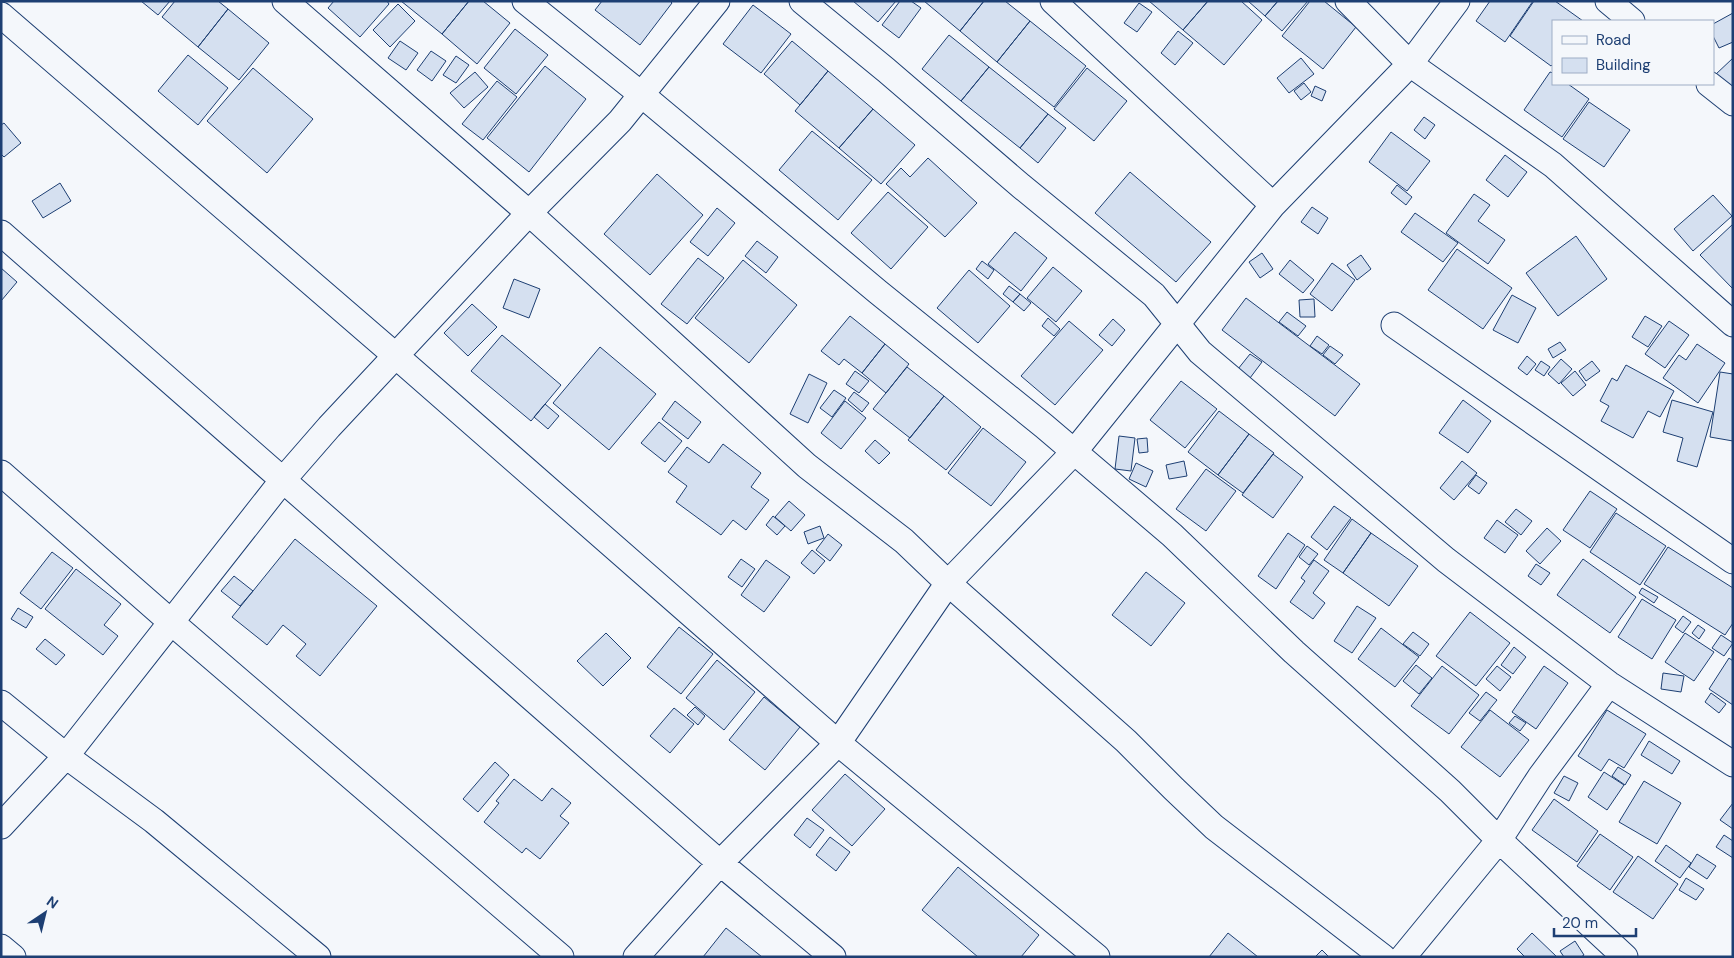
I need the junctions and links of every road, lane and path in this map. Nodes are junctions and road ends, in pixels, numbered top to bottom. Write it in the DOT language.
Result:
graph roads {
  1 [pos="285,1"];
  2 [pos="525,1"];
  3 [pos="717,1"];
  4 [pos="802,1"];
  5 [pos="1053,1"];
  6 [pos="1348,1"];
  7 [pos="1457,1"];
  8 [pos="1608,1"];
  9 [pos="1,15"];
  10 [pos="1631,20"];
  11 [pos="1410,64"];
  12 [pos="1710,85"];
  13 [pos="642,95"];
  14 [pos="1733,103"];
  15 [pos="1273,205"];
  16 [pos="530,213"];
  17 [pos="1,233"];
  18 [pos="1177,323"];
  19 [pos="1733,324"];
  20 [pos="1394,325"];
  21 [pos="396,356"];
  22 [pos="1074,452"];
  23 [pos="1,473"];
  24 [pos="282,481"];
  25 [pos="1733,561"];
  26 [pos="948,583"];
  27 [pos="171,622"];
  28 [pos="1609,684"];
  29 [pos="1,703"];
  30 [pos="838,743"];
  31 [pos="66,756"];
  32 [pos="1733,764"];
  33 [pos="1,826"];
  34 [pos="1499,840"];
  35 [pos="720,863"];
  36 [pos="1,948"];
  37 [pos="13,957"];
  38 [pos="318,957"];
  39 [pos="561,957"];
  40 [pos="636,957"];
  41 [pos="833,957"];
  42 [pos="1097,957"];
  43 [pos="1383,957"];
  44 [pos="1404,957"];
  45 [pos="1625,957"];
  1 -- 16 [label="street"];
  2 -- 13 [label="street"];
  3 -- 13 [label="street"];
  4 -- 18 [label="street"];
  5 -- 15 [label="street"];
  6 -- 11 [label="street"];
  7 -- 11 [label="street"];
  8 -- 10 [label="street"];
  9 -- 21 [label="street"];
  11 -- 15 [label="street"];
  11 -- 19 [label="street"];
  12 -- 14 [label="street"];
  13 -- 16 [label="street"];
  13 -- 22 [label="street"];
  15 -- 18 [label="street"];
  16 -- 21 [label="street"];
  16 -- 26 [label="street"];
  17 -- 24 [label="street"];
  18 -- 22 [label="street"];
  18 -- 28 [label="street"];
  20 -- 25 [label="street"];
  21 -- 24 [label="street"];
  21 -- 30 [label="street"];
  22 -- 26 [label="street"];
  22 -- 34 [label="street"];
  23 -- 27 [label="street"];
  24 -- 27 [label="street"];
  24 -- 35 [label="street"];
  26 -- 30 [label="street"];
  26 -- 43 [label="street"];
  27 -- 31 [label="street"];
  27 -- 39 [label="street"];
  28 -- 32 [label="street"];
  28 -- 34 [label="street"];
  29 -- 31 [label="street"];
  30 -- 35 [label="street"];
  30 -- 42 [label="street"];
  31 -- 33 [label="street"];
  31 -- 38 [label="street"];
  34 -- 44 [label="street"];
  34 -- 45 [label="street"];
  35 -- 40 [label="street"];
  35 -- 41 [label="street"];
  36 -- 37 [label="street"];
}
